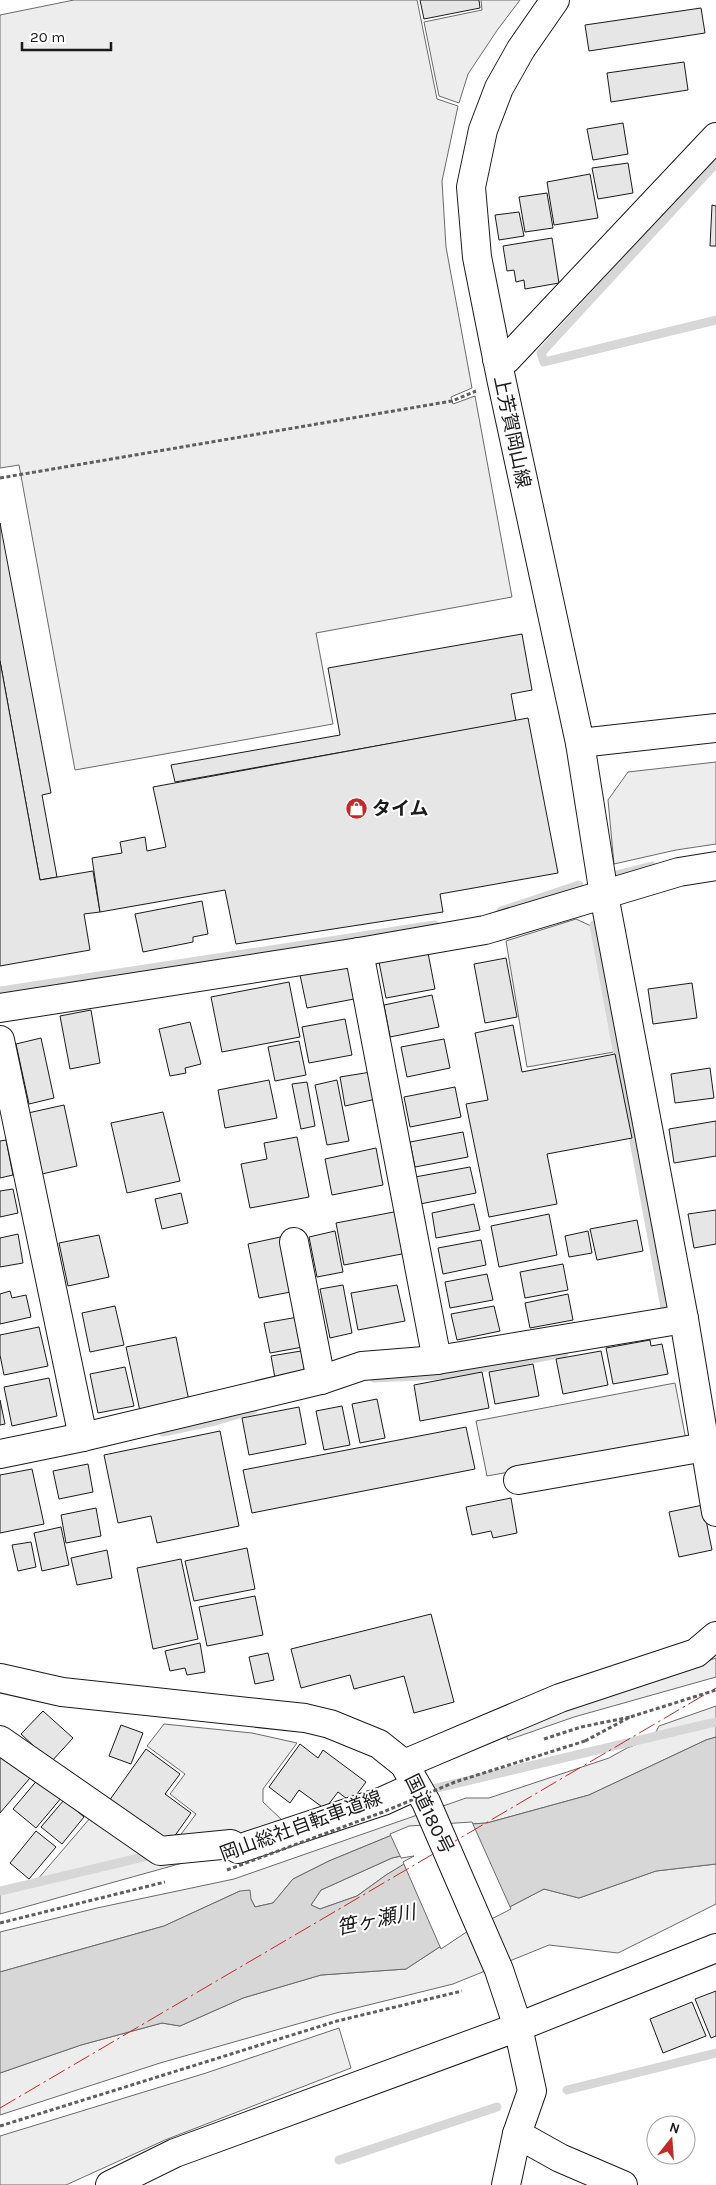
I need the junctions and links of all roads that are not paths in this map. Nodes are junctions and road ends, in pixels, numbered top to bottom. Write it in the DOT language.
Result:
graph roads {
  1 [pos="555,0"];
  2 [pos="716,137"];
  3 [pos="497,359"];
  4 [pos="716,728"];
  5 [pos="580,743"];
  6 [pos="716,866"];
  7 [pos="604,895"];
  8 [pos="359,952"];
  9 [pos="0,1008"];
  10 [pos="0,1040"];
  11 [pos="294,1242"];
  12 [pos="670,1321"];
  13 [pos="437,1360"];
  14 [pos="322,1380"];
  15 [pos="83,1437"];
  16 [pos="705,1447"];
  17 [pos="0,1454"];
  18 [pos="518,1480"];
  19 [pos="716,1512"];
  20 [pos="716,1636"];
  21 [pos="0,1678"];
  22 [pos="0,1740"];
  23 [pos="416,1784"];
  24 [pos="716,1948"];
  25 [pos="518,2027"];
  26 [pos="517,2134"];
  27 [pos="110,2185"];
  28 [pos="506,2185"];
  29 [pos="623,2185"];
  1 -- 3 [label="main road, 上芳賀岡山線"];
  2 -- 3 [label="main road"];
  3 -- 5 [label="main road, 上芳賀岡山線"];
  4 -- 5 [label="main road"];
  5 -- 7 [label="main road, 上芳賀岡山線"];
  6 -- 7 [label="main road"];
  7 -- 8 [label="main road"];
  7 -- 12 [label="main road, 上芳賀岡山線"];
  8 -- 9 [label="main road"];
  8 -- 13 [label="main road"];
  10 -- 15 [label="main road"];
  11 -- 14 [label="main road"];
  12 -- 13 [label="main road"];
  12 -- 16 [label="main road, 上芳賀岡山線"];
  13 -- 14 [label="main road"];
  14 -- 15 [label="main road"];
  15 -- 17 [label="main road"];
  16 -- 18 [label="main road"];
  16 -- 19 [label="main road, 上芳賀岡山線"];
  20 -- 23 [label="main road"];
  21 -- 23 [label="main road, 国道180号"];
  22 -- 23 [label="main road"];
  23 -- 25 [label="main road, 国道180号"];
  24 -- 25 [label="main road"];
  25 -- 26 [label="main road, 国道180号"];
  25 -- 27 [label="main road"];
  26 -- 28 [label="main road, 国道180号"];
  26 -- 29 [label="main road"];
}
